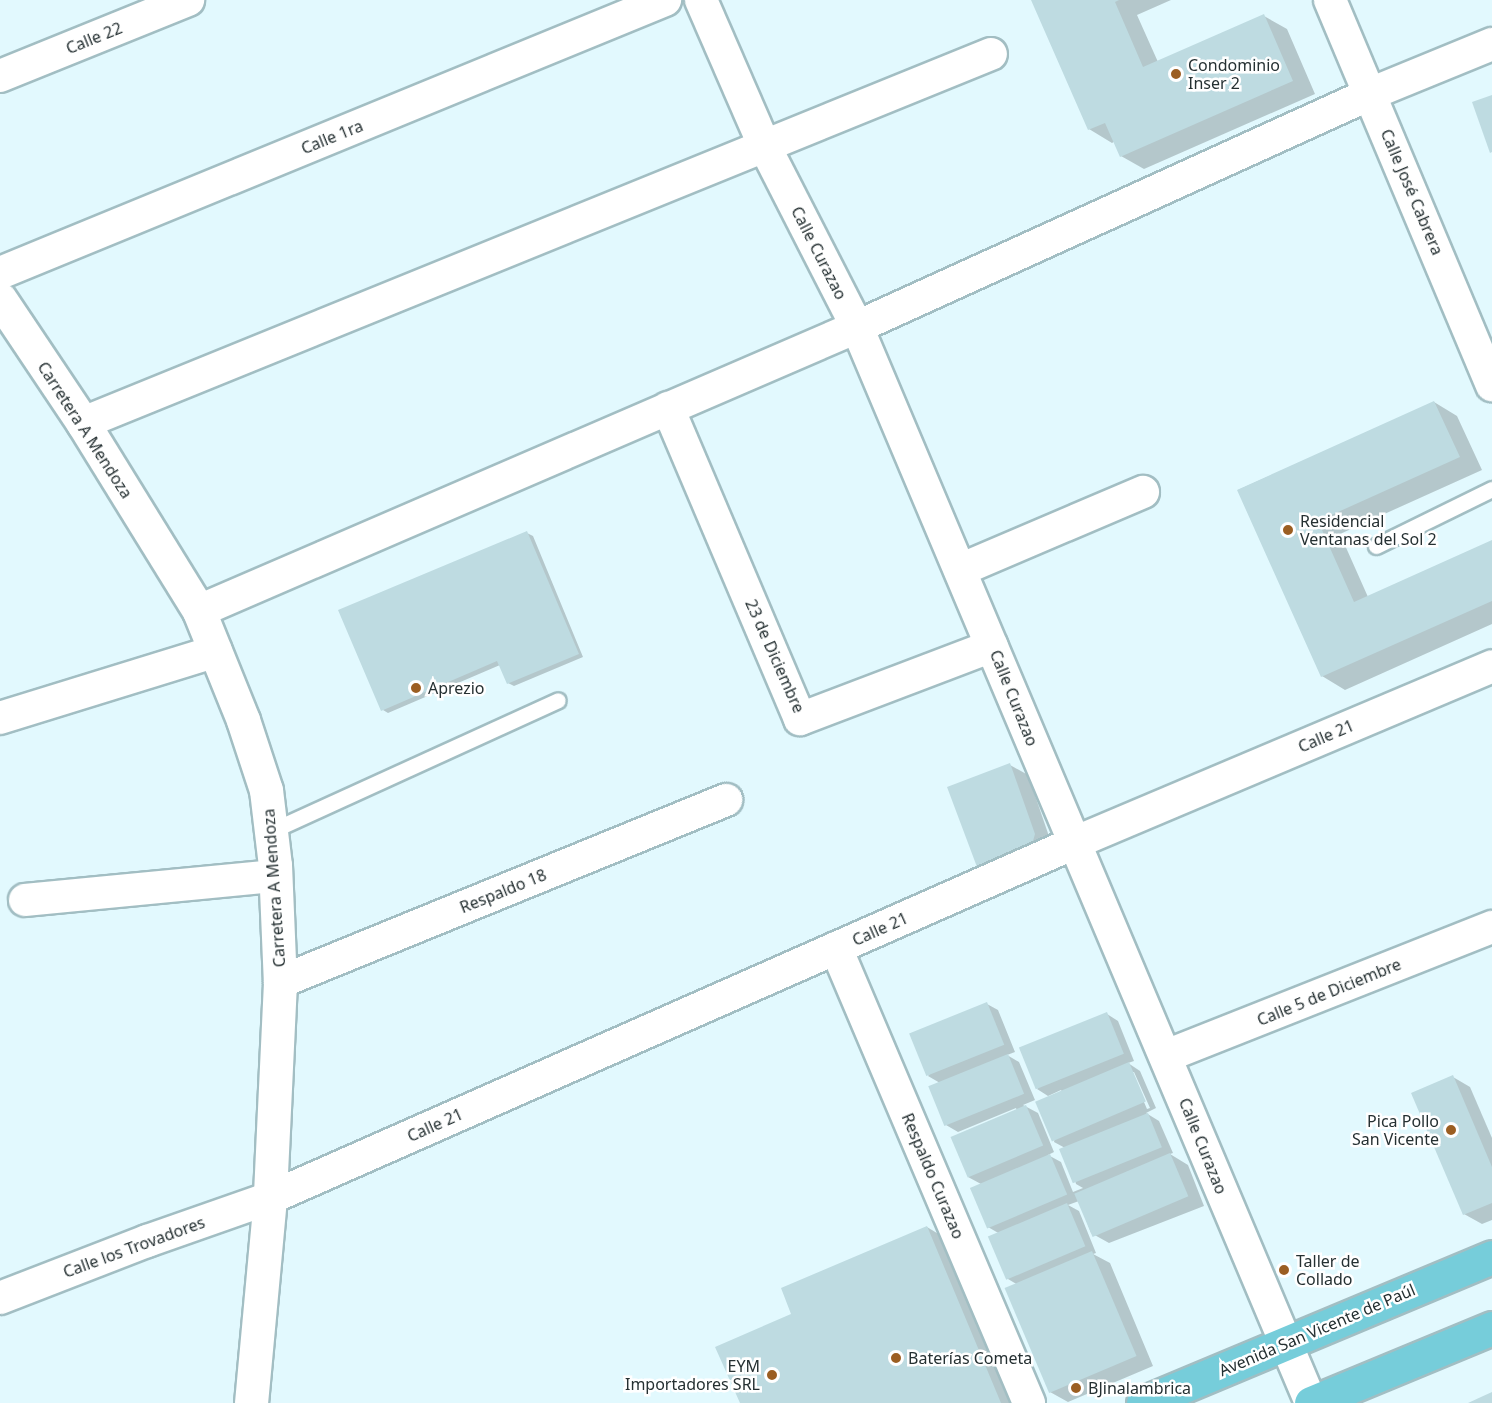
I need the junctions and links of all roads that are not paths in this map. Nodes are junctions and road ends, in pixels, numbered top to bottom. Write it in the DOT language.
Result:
graph roads {
  1 [pos="188,0"];
  2 [pos="665,0"];
  3 [pos="701,0"];
  4 [pos="1330,0"];
  5 [pos="1492,44"];
  6 [pos="991,54"];
  7 [pos="0,76"];
  8 [pos="1370,94"];
  9 [pos="764,145"];
  10 [pos="0,273"];
  11 [pos="0,299"];
  12 [pos="857,327"];
  13 [pos="1492,385"];
  14 [pos="668,408"];
  15 [pos="83,423"];
  16 [pos="1492,489"];
  17 [pos="1143,492"];
  18 [pos="1376,546"];
  19 [pos="960,570"];
  20 [pos="199,611"];
  21 [pos="992,646"];
  22 [pos="216,651"];
  23 [pos="1492,666"];
  24 [pos="558,700"];
  25 [pos="0,718"];
  26 [pos="726,800"];
  27 [pos="271,831"];
  28 [pos="1074,843"];
  29 [pos="275,876"];
  30 [pos="25,900"];
  31 [pos="1492,927"];
  32 [pos="836,948"];
  33 [pos="280,982"];
  34 [pos="1166,1056"];
  35 [pos="270,1198"];
  36 [pos="1492,1257"];
  37 [pos="0,1298"];
  38 [pos="1492,1328"];
  39 [pos="1284,1343"];
  40 [pos="251,1403"];
  41 [pos="1029,1403"];
  42 [pos="1143,1403"];
  43 [pos="1311,1403"];
  1 -- 7 [label="street, Calle 22"];
  2 -- 10 [label="street, Calle 1ra"];
  3 -- 9 [label="street, Calle Curazao"];
  4 -- 8 [label="street, Calle José Cabrera"];
  5 -- 8 [label="street"];
  6 -- 9 [label="street"];
  8 -- 12 [label="street"];
  8 -- 13 [label="street, Calle José Cabrera"];
  9 -- 12 [label="street, Calle Curazao"];
  9 -- 15 [label="street"];
  11 -- 15 [label="street, Carretera A Mendoza"];
  12 -- 14 [label="street"];
  12 -- 19 [label="street, Calle Curazao"];
  14 -- 20 [label="street"];
  14 -- 21 [label="street, 23 de Diciembre"];
  15 -- 20 [label="street, Carretera A Mendoza"];
  16 -- 18 [label="lane"];
  17 -- 19 [label="street"];
  19 -- 21 [label="street, Calle Curazao"];
  20 -- 22 [label="street, Carretera A Mendoza"];
  21 -- 28 [label="street, Calle Curazao"];
  22 -- 25 [label="street"];
  22 -- 27 [label="street, Carretera A Mendoza"];
  23 -- 28 [label="street, Calle 21"];
  24 -- 27 [label="lane"];
  26 -- 33 [label="street, Respaldo 18"];
  27 -- 29 [label="street, Carretera A Mendoza"];
  28 -- 32 [label="street, Calle 21"];
  28 -- 34 [label="street, Calle Curazao"];
  29 -- 30 [label="street"];
  29 -- 33 [label="street, Carretera A Mendoza"];
  31 -- 34 [label="street, Calle 5 de Diciembre"];
  32 -- 35 [label="street, Calle 21"];
  32 -- 41 [label="street, Respaldo Curazao"];
  33 -- 35 [label="street, Carretera A Mendoza"];
  34 -- 39 [label="street, Calle Curazao"];
  35 -- 37 [label="street, Calle los Trovadores"];
  35 -- 40 [label="street, Carretera A Mendoza"];
  36 -- 39 [label="main road, Avenida San Vicente de Paúl"];
  38 -- 43 [label="main road"];
  39 -- 42 [label="main road, Avenida San Vicente de Paúl"];
  39 -- 43 [label="street, Calle Curazao"];
}
